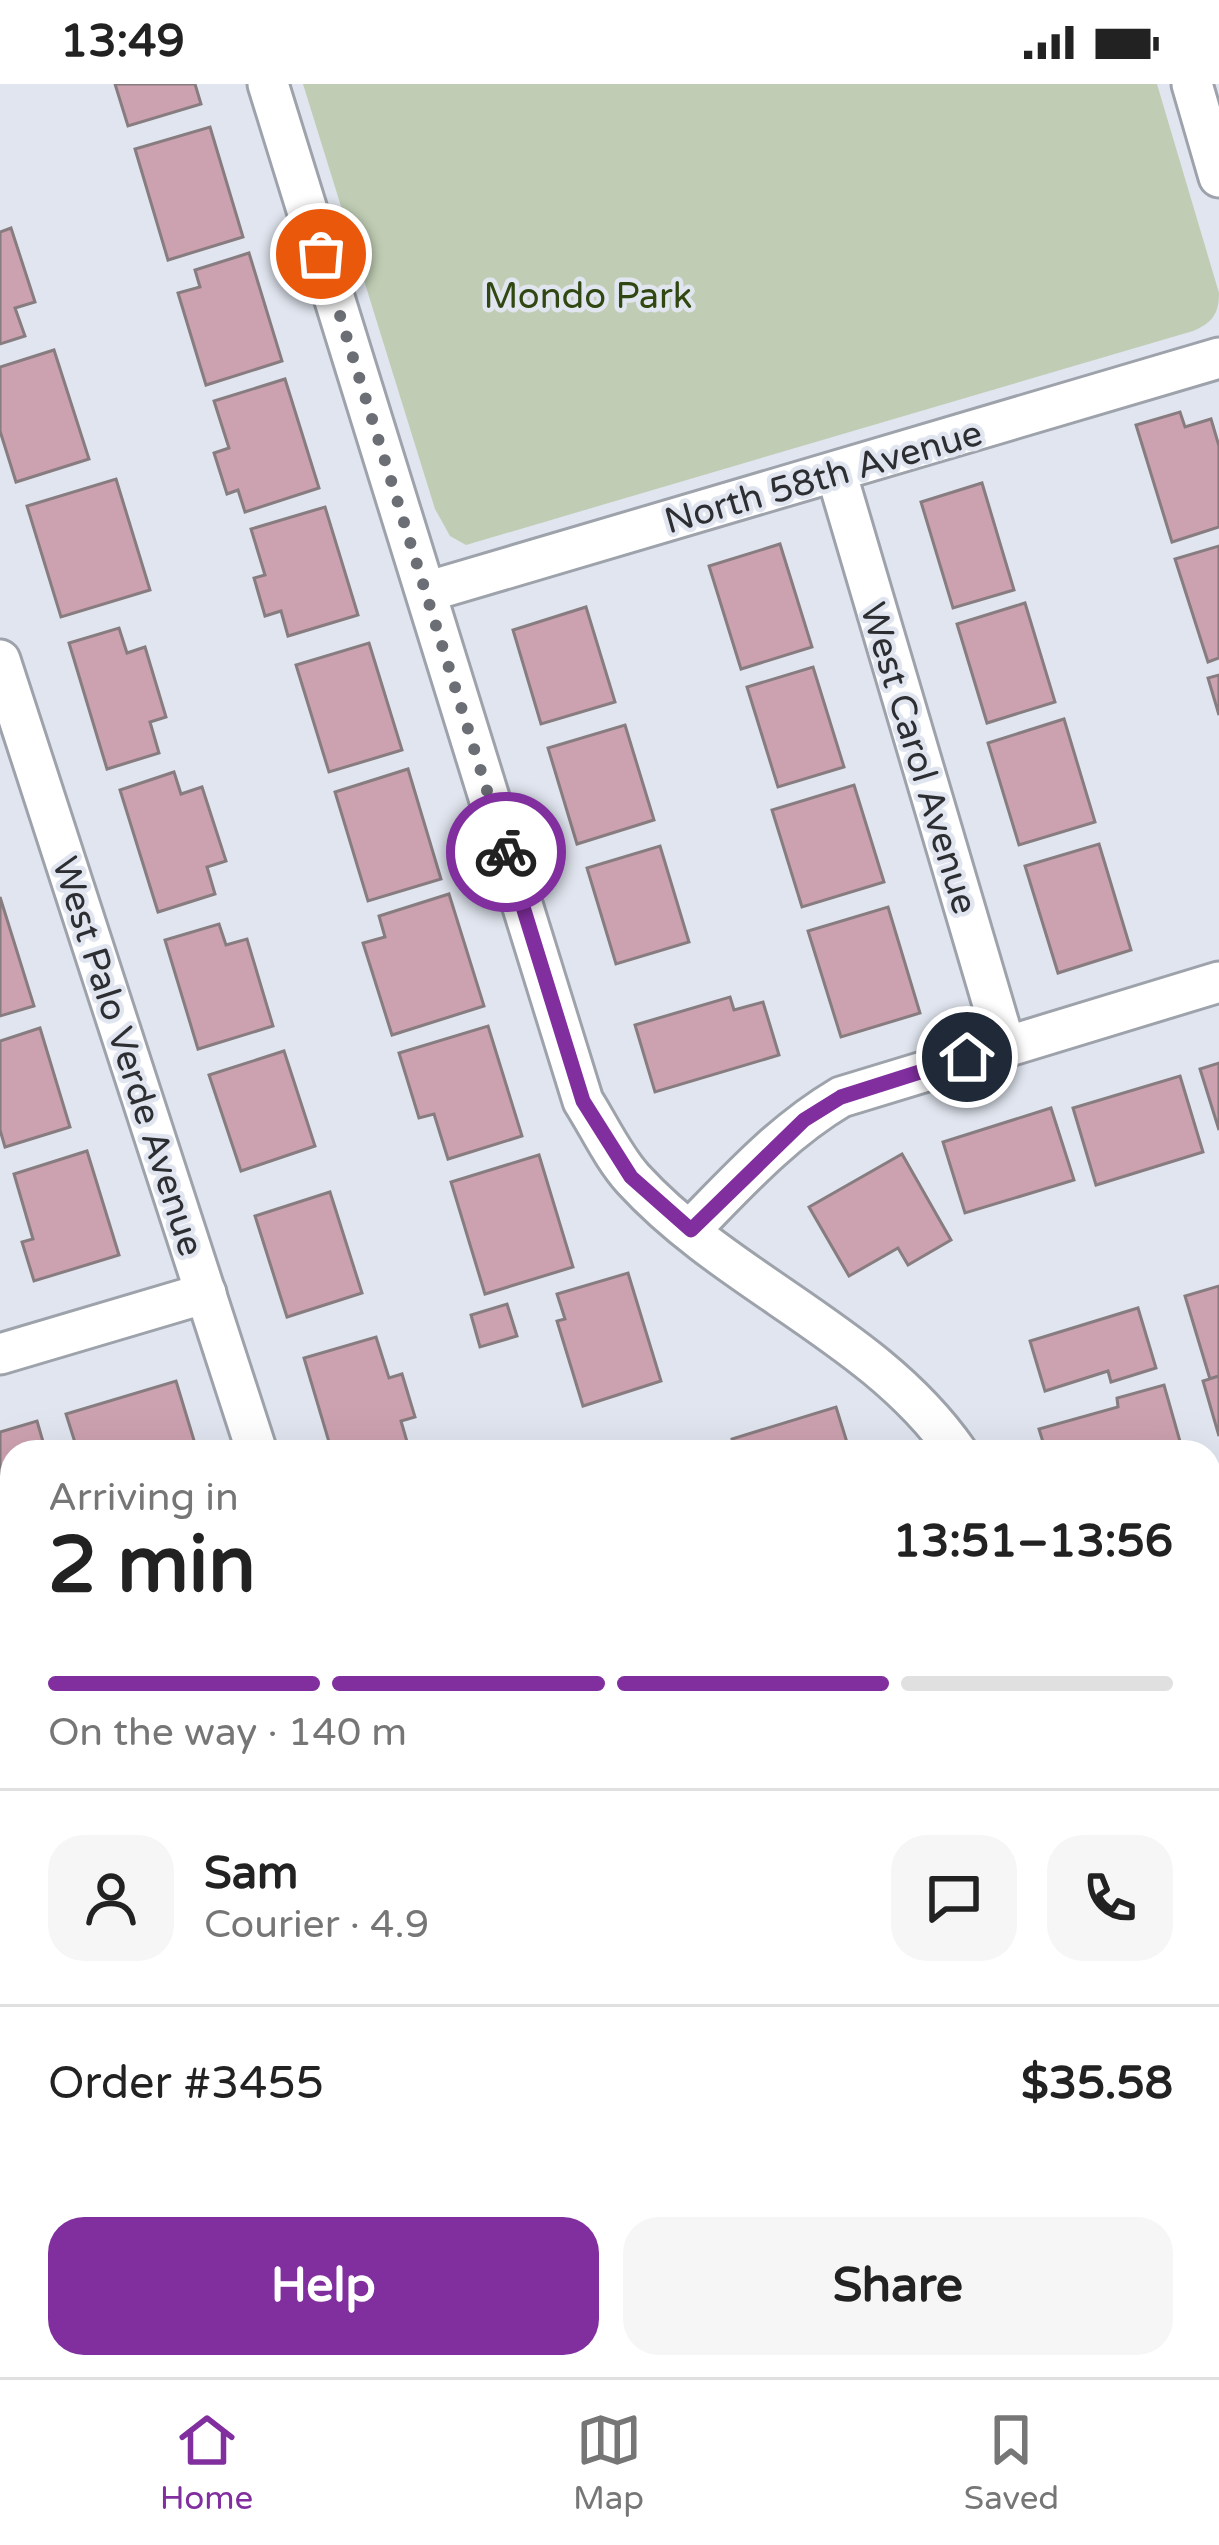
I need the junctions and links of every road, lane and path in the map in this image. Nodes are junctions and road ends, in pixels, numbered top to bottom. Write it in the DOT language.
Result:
graph roads {
  1 [pos="268,84"];
  2 [pos="1192,84"];
  3 [pos="1219,177"];
  4 [pos="1219,358"];
  5 [pos="836,472"];
  6 [pos="426,592"];
  7 [pos="0,660"];
  8 [pos="1219,982"];
  9 [pos="1005,1045"];
  10 [pos="691,1230"];
  11 [pos="206,1293"];
  12 [pos="0,1354"];
  13 [pos="253,1440"];
  14 [pos="947,1440"];
  1 -- 6 [label="street"];
  2 -- 3 [label="street"];
  4 -- 5 [label="street, North 58th Avenue"];
  5 -- 6 [label="street, North 58th Avenue"];
  5 -- 9 [label="street, West Carol Avenue"];
  6 -- 10 [label="street"];
  7 -- 11 [label="street, West Palo Verde Avenue"];
  8 -- 9 [label="street"];
  9 -- 10 [label="street"];
  10 -- 14 [label="street"];
  11 -- 12 [label="street"];
  11 -- 13 [label="street, West Palo Verde Avenue"];
}
